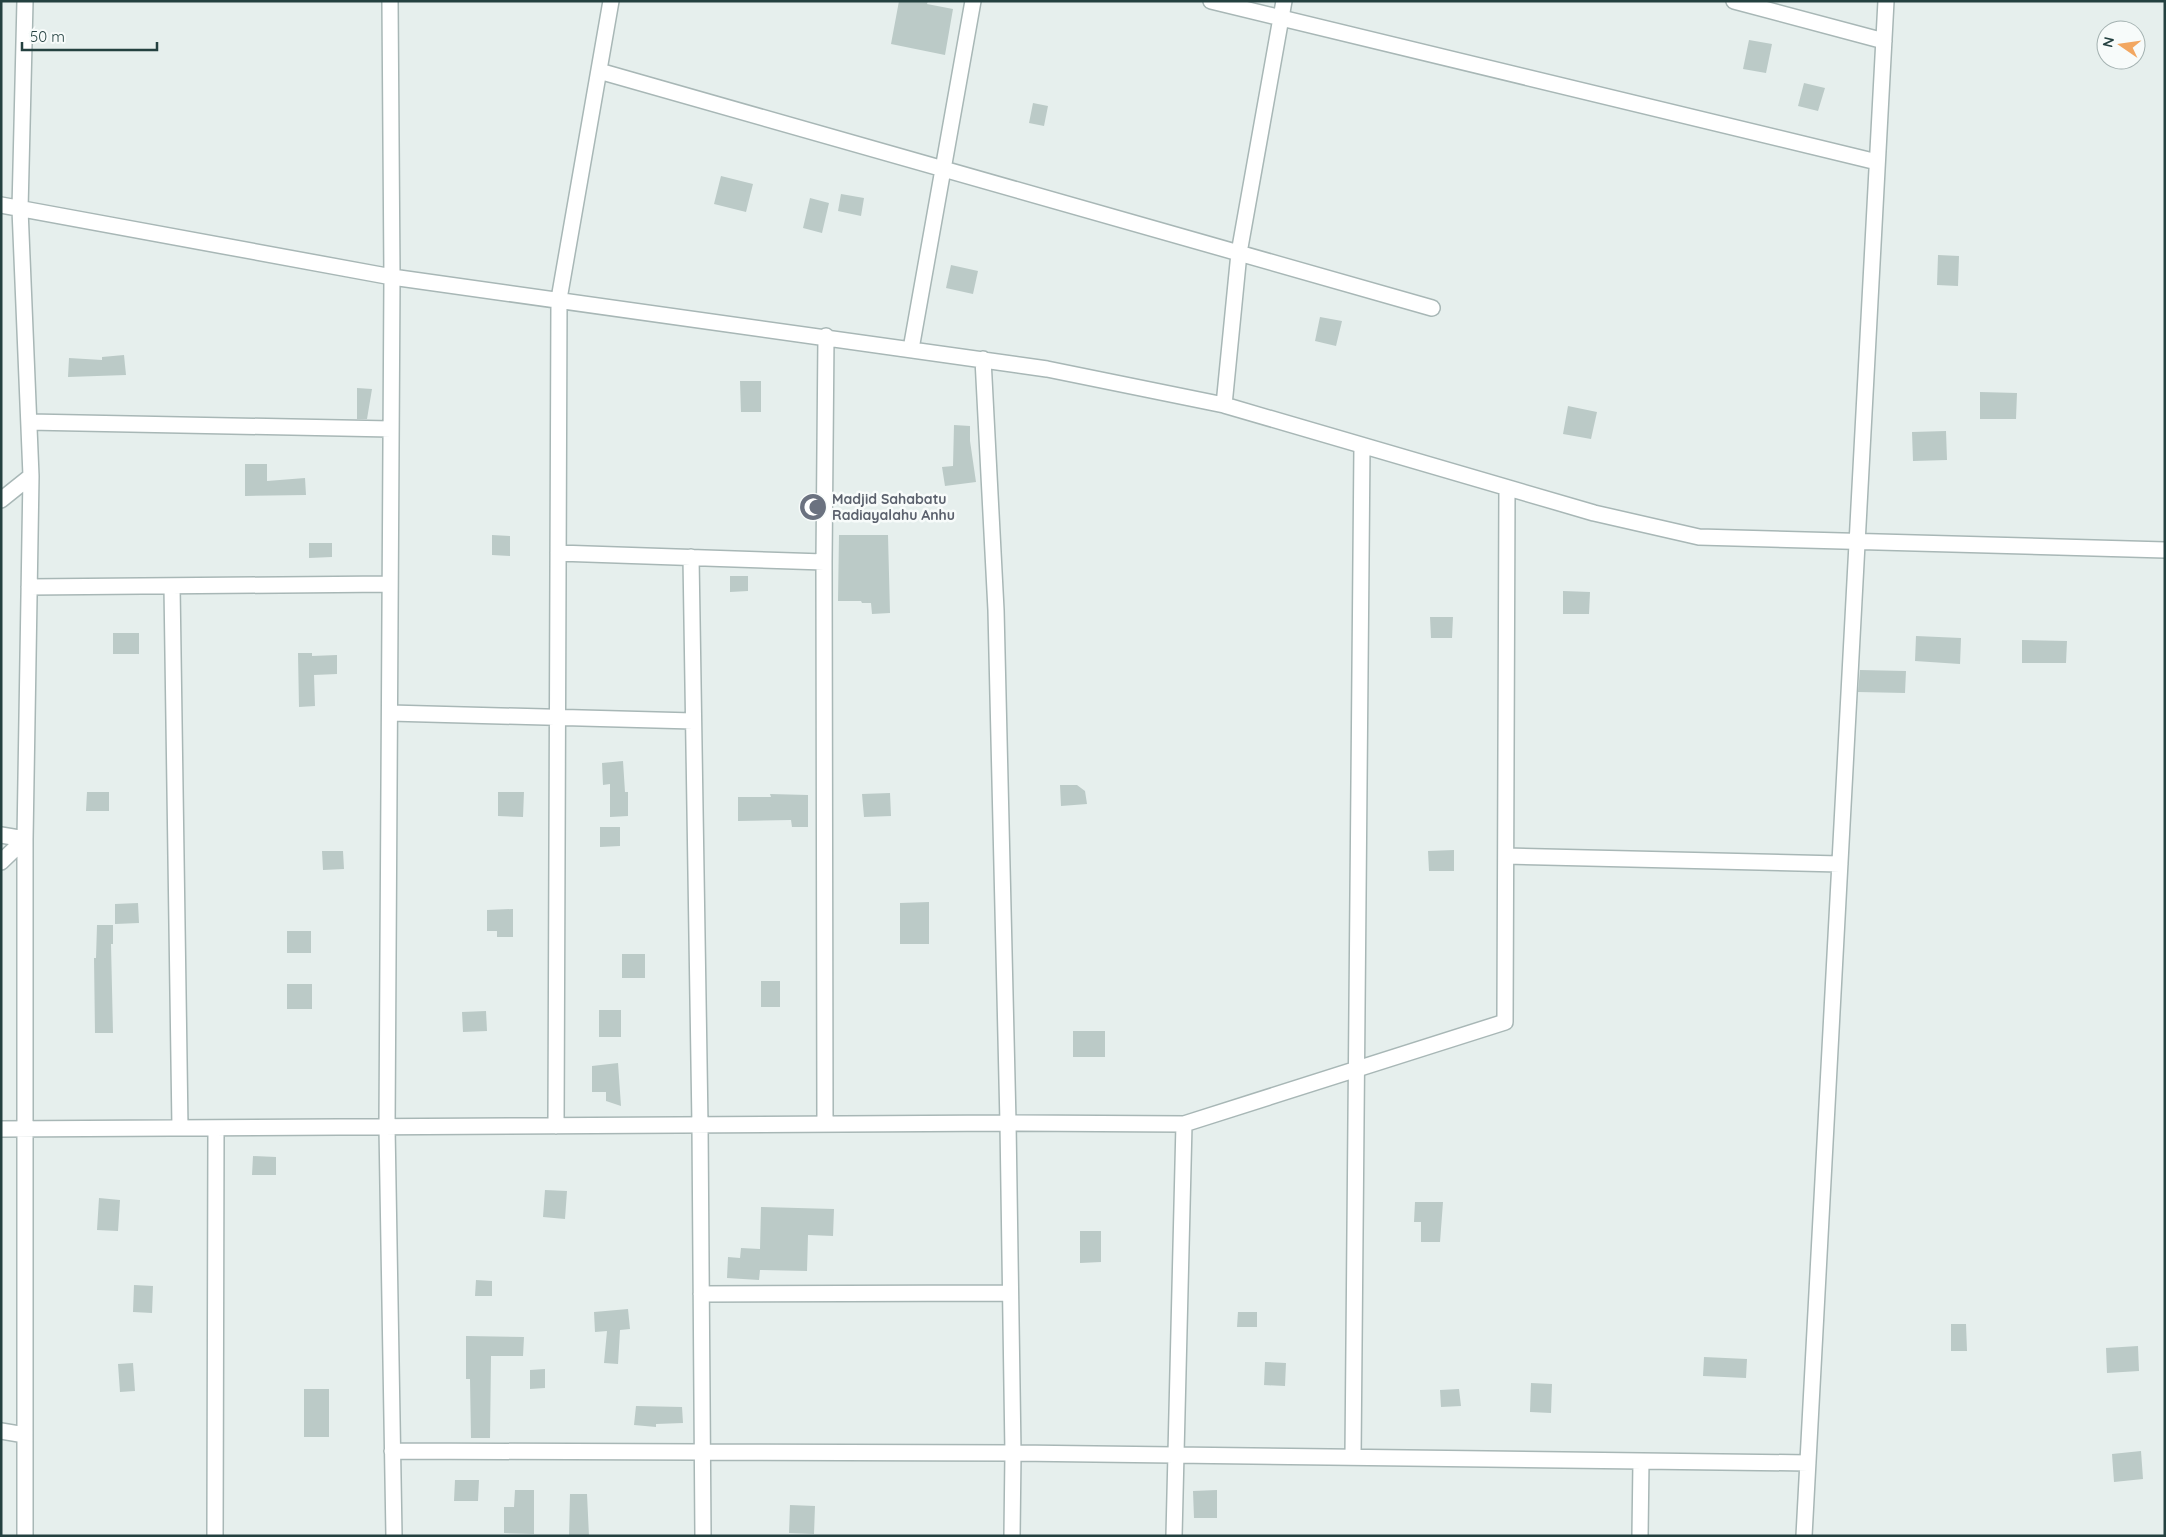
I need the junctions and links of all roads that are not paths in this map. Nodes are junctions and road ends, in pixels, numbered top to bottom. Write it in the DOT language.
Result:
graph roads {
  1 [pos="24,1"];
  2 [pos="390,1"];
  3 [pos="611,1"];
  4 [pos="973,1"];
  5 [pos="1212,1"];
  6 [pos="1284,1"];
  7 [pos="1734,1"];
  8 [pos="1886,1"];
  9 [pos="1281,18"];
  10 [pos="1884,41"];
  11 [pos="599,71"];
  12 [pos="1877,162"];
  13 [pos="943,169"];
  14 [pos="1,205"];
  15 [pos="20,209"];
  16 [pos="1238,253"];
  17 [pos="392,277"];
  18 [pos="559,299"];
  19 [pos="1432,308"];
  20 [pos="826,336"];
  21 [pos="910,348"];
  22 [pos="983,359"];
  23 [pos="1224,405"];
  24 [pos="29,422"];
  25 [pos="391,429"];
  26 [pos="1362,446"];
  27 [pos="31,476"];
  28 [pos="1507,488"];
  29 [pos="1,500"];
  30 [pos="1857,542"];
  31 [pos="2165,550"];
  32 [pos="558,553"];
  33 [pos="691,557"];
  34 [pos="824,562"];
  35 [pos="390,584"];
  36 [pos="172,586"];
  37 [pos="29,587"];
  38 [pos="390,713"];
  39 [pos="558,718"];
  40 [pos="693,721"];
  41 [pos="1,834"];
  42 [pos="24,839"];
  43 [pos="1506,856"];
  44 [pos="1,862"];
  45 [pos="1840,864"];
  46 [pos="1356,1069"];
  47 [pos="1008,1123"];
  48 [pos="825,1124"];
  49 [pos="1184,1124"];
  50 [pos="700,1125"];
  51 [pos="556,1126"];
  52 [pos="387,1127"];
  53 [pos="180,1128"];
  54 [pos="216,1128"];
  55 [pos="25,1129"];
  56 [pos="1,1130"];
  57 [pos="1010,1293"];
  58 [pos="701,1294"];
  59 [pos="1,1432"];
  60 [pos="25,1434"];
  61 [pos="392,1451"];
  62 [pos="702,1452"];
  63 [pos="1013,1453"];
  64 [pos="1176,1455"];
  65 [pos="1353,1457"];
  66 [pos="1641,1461"];
  67 [pos="1808,1463"];
  68 [pos="26,1536"];
  69 [pos="215,1536"];
  70 [pos="394,1536"];
  71 [pos="703,1536"];
  72 [pos="1012,1536"];
  73 [pos="1174,1536"];
  74 [pos="1640,1536"];
  75 [pos="1804,1536"];
  1 -- 15 [label="street"];
  2 -- 17 [label="street"];
  3 -- 11 [label="street"];
  4 -- 13 [label="street"];
  5 -- 9 [label="street"];
  6 -- 9 [label="street"];
  7 -- 10 [label="street"];
  8 -- 10 [label="street"];
  9 -- 12 [label="street"];
  9 -- 16 [label="street"];
  10 -- 12 [label="street"];
  11 -- 13 [label="street"];
  11 -- 18 [label="street"];
  12 -- 30 [label="street"];
  13 -- 16 [label="street"];
  13 -- 21 [label="street"];
  14 -- 15 [label="street"];
  15 -- 17 [label="street"];
  15 -- 24 [label="street"];
  16 -- 19 [label="street"];
  16 -- 23 [label="street"];
  17 -- 18 [label="street"];
  17 -- 25 [label="street"];
  18 -- 20 [label="street"];
  18 -- 32 [label="street"];
  20 -- 21 [label="street"];
  20 -- 34 [label="street"];
  21 -- 22 [label="street"];
  22 -- 23 [label="street"];
  22 -- 47 [label="street"];
  23 -- 26 [label="street"];
  24 -- 25 [label="street"];
  24 -- 27 [label="street"];
  25 -- 35 [label="street"];
  26 -- 28 [label="street"];
  26 -- 46 [label="street"];
  27 -- 29 [label="street"];
  27 -- 37 [label="street"];
  28 -- 30 [label="street"];
  28 -- 43 [label="street"];
  30 -- 31 [label="street"];
  30 -- 45 [label="street"];
  32 -- 33 [label="street"];
  32 -- 39 [label="street"];
  33 -- 34 [label="street"];
  33 -- 40 [label="street"];
  34 -- 48 [label="street"];
  35 -- 36 [label="street"];
  35 -- 38 [label="street"];
  36 -- 37 [label="street"];
  36 -- 53 [label="street"];
  37 -- 42 [label="street"];
  38 -- 39 [label="street"];
  38 -- 52 [label="street"];
  39 -- 40 [label="street"];
  39 -- 51 [label="street"];
  40 -- 50 [label="street"];
  41 -- 42 [label="street"];
  42 -- 44 [label="street"];
  42 -- 55 [label="street"];
  43 -- 45 [label="street"];
  43 -- 46 [label="street"];
  45 -- 67 [label="street"];
  46 -- 49 [label="street"];
  46 -- 65 [label="street"];
  47 -- 48 [label="street"];
  47 -- 49 [label="street"];
  47 -- 57 [label="street"];
  48 -- 50 [label="street"];
  49 -- 64 [label="street"];
  50 -- 51 [label="street"];
  50 -- 58 [label="street"];
  51 -- 52 [label="street"];
  52 -- 54 [label="street"];
  52 -- 61 [label="street"];
  53 -- 54 [label="street"];
  53 -- 55 [label="street"];
  54 -- 69 [label="street"];
  55 -- 56 [label="street"];
  55 -- 60 [label="street"];
  57 -- 58 [label="street"];
  57 -- 63 [label="street"];
  58 -- 62 [label="street"];
  59 -- 60 [label="street"];
  60 -- 68 [label="street"];
  61 -- 62 [label="street"];
  61 -- 70 [label="street"];
  62 -- 63 [label="street"];
  62 -- 71 [label="street"];
  63 -- 64 [label="street"];
  63 -- 72 [label="street"];
  64 -- 65 [label="street"];
  64 -- 73 [label="street"];
  65 -- 66 [label="street"];
  66 -- 67 [label="street"];
  66 -- 74 [label="street"];
  67 -- 75 [label="street"];
}
